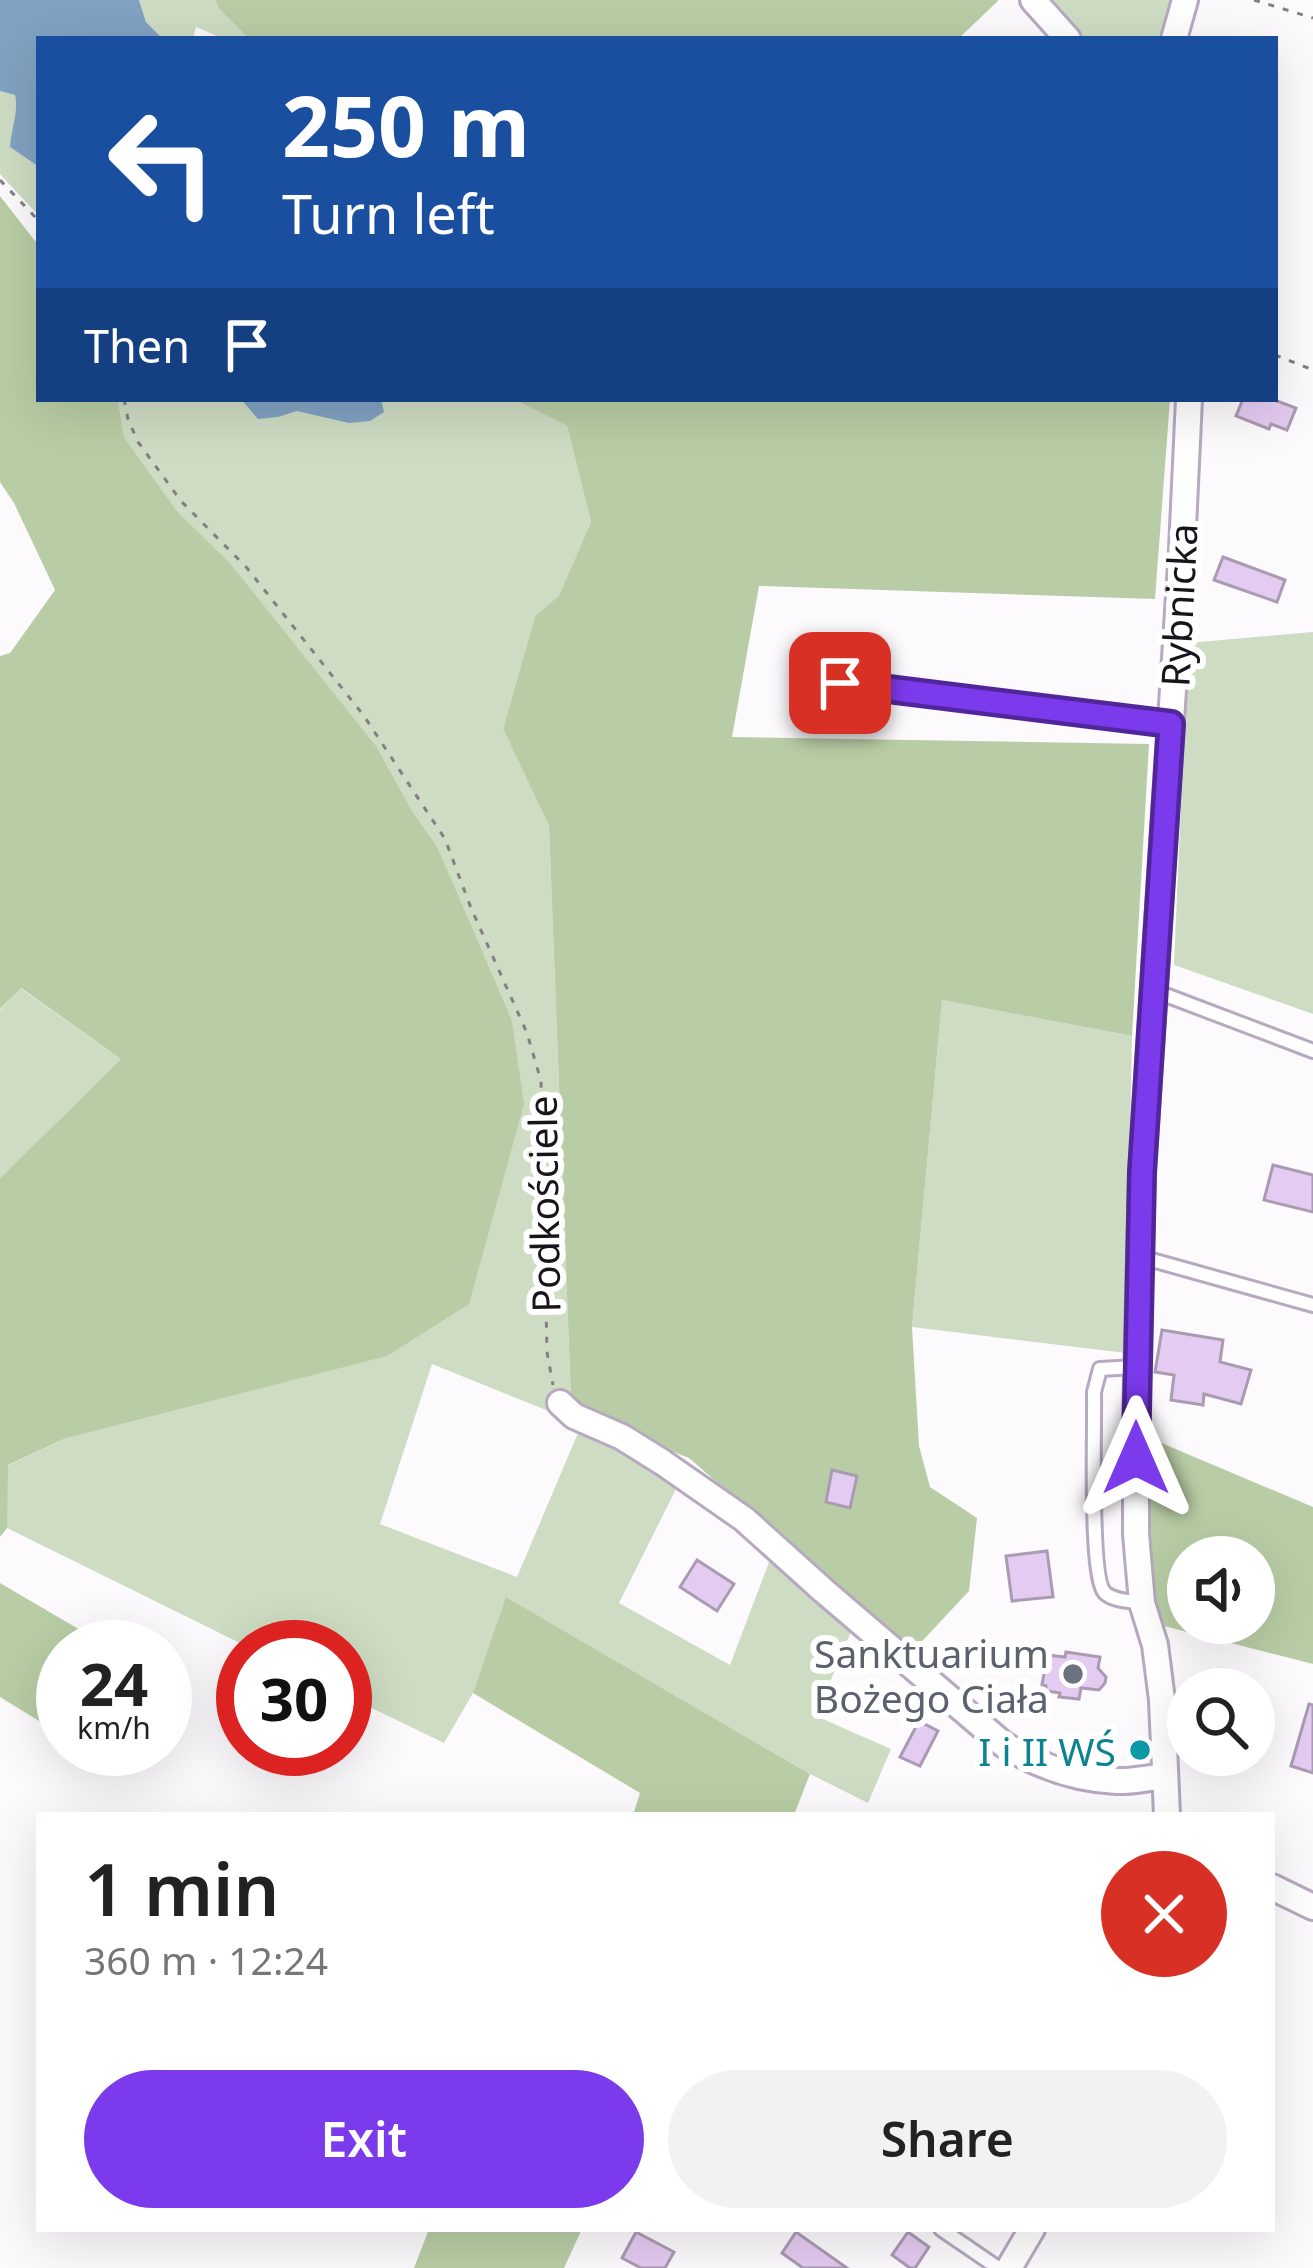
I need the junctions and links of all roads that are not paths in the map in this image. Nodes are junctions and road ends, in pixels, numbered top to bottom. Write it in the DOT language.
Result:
graph roads {
  1 [pos="1033,0"];
  2 [pos="1185,0"];
  3 [pos="1064,36"];
  4 [pos="1175,36"];
  5 [pos="1189,402"];
  6 [pos="840,683"];
  7 [pos="1171,724"];
  8 [pos="1154,991"];
  9 [pos="1313,1051"];
  10 [pos="1140,1256"];
  11 [pos="1313,1305"];
  12 [pos="1137,1367"];
  13 [pos="560,1403"];
  14 [pos="1142,1603"];
  15 [pos="1165,1777"];
  16 [pos="1167,1812"];
  17 [pos="1275,1888"];
  18 [pos="1313,1907"];
  19 [pos="945,2232"];
  20 [pos="1030,2232"];
  21 [pos="998,2268"];
  22 [pos="1009,2268"];
  1 -- 3 [label="street"];
  2 -- 4 [label="street"];
  5 -- 7 [label="street, Rybnicka"];
  6 -- 7 [label="lane"];
  7 -- 8 [label="street, Rybnicka"];
  8 -- 9 [label="lane"];
  8 -- 10 [label="street, Rybnicka"];
  10 -- 11 [label="lane"];
  10 -- 12 [label="street, Rybnicka"];
  12 -- 14 [label="street, Rybnicka"];
  12 -- 14 [label="lane"];
  13 -- 15 [label="street"];
  14 -- 15 [label="street, Rybnicka"];
  15 -- 16 [label="street, Rybnicka"];
  17 -- 18 [label="street"];
  19 -- 21 [label="lane"];
  20 -- 22 [label="street"];
}
